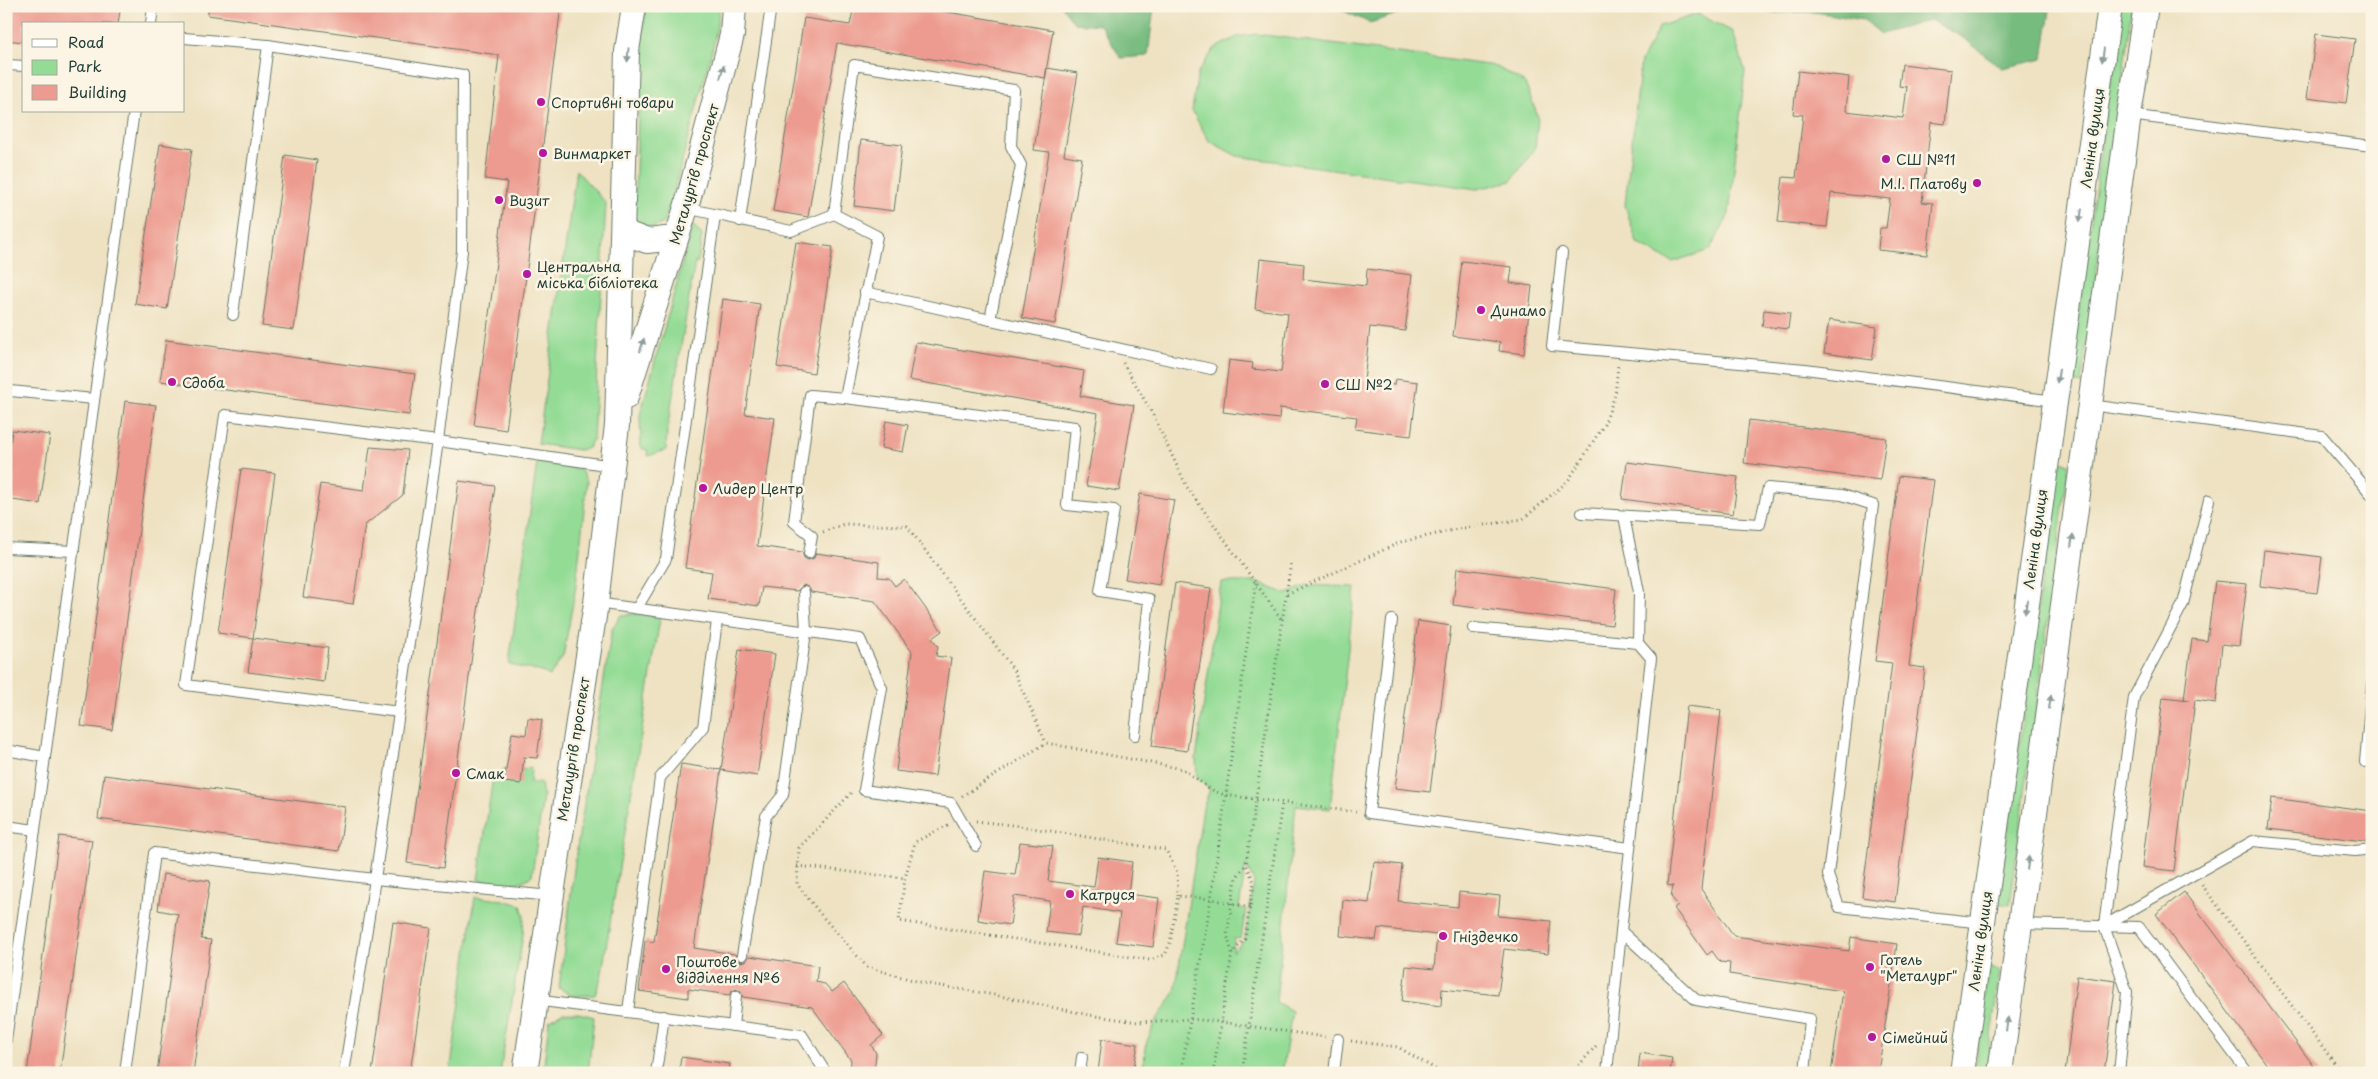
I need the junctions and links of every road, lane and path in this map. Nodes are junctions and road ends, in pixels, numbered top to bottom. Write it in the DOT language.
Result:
graph roads {
  1 [pos="153,6"];
  2 [pos="634,6"];
  3 [pos="734,6"];
  4 [pos="771,6"];
  5 [pos="2110,6"];
  6 [pos="2146,6"];
  7 [pos="151,22"];
  8 [pos="185,38"];
  9 [pos="268,45"];
  10 [pos="22,66"];
  11 [pos="6,68"];
  12 [pos="134,112"];
  13 [pos="2129,115"];
  14 [pos="2372,146"];
  15 [pos="686,208"];
  16 [pos="834,214"];
  17 [pos="715,216"];
  18 [pos="740,221"];
  19 [pos="623,232"];
  20 [pos="675,238"];
  21 [pos="1562,253"];
  22 [pos="865,292"];
  23 [pos="233,315"];
  24 [pos="990,320"];
  25 [pos="1114,347"];
  26 [pos="1620,352"];
  27 [pos="1211,369"];
  28 [pos="6,388"];
  29 [pos="845,398"];
  30 [pos="94,400"];
  31 [pos="2054,401"];
  32 [pos="2090,405"];
  33 [pos="617,425"];
  34 [pos="438,441"];
  35 [pos="614,466"];
  36 [pos="2372,495"];
  37 [pos="2209,500"];
  38 [pos="1582,513"];
  39 [pos="1624,516"];
  40 [pos="812,536"];
  41 [pos="6,548"];
  42 [pos="74,550"];
  43 [pos="809,552"];
  44 [pos="1291,562"];
  45 [pos="1256,582"];
  46 [pos="804,592"];
  47 [pos="1287,594"];
  48 [pos="596,603"];
  49 [pos="638,608"];
  50 [pos="1392,620"];
  51 [pos="717,621"];
  52 [pos="1282,621"];
  53 [pos="1473,628"];
  54 [pos="806,632"];
  55 [pos="1638,643"];
  56 [pos="2372,683"];
  57 [pos="399,712"];
  58 [pos="1135,735"];
  59 [pos="1046,743"];
  60 [pos="6,750"];
  61 [pos="45,757"];
  62 [pos="2365,762"];
  63 [pos="864,790"];
  64 [pos="1224,795"];
  65 [pos="1256,800"];
  66 [pos="951,803"];
  67 [pos="1282,803"];
  68 [pos="1369,813"];
  69 [pos="962,820"];
  70 [pos="6,826"];
  71 [pos="36,830"];
  72 [pos="976,846"];
  73 [pos="1630,848"];
  74 [pos="2372,849"];
  75 [pos="1246,864"];
  76 [pos="797,866"];
  77 [pos="2194,875"];
  78 [pos="905,878"];
  79 [pos="375,879"];
  80 [pos="551,896"];
  81 [pos="1178,896"];
  82 [pos="1211,899"];
  83 [pos="1232,904"];
  84 [pos="1250,907"];
  85 [pos="1983,923"];
  86 [pos="2020,924"];
  87 [pos="2104,926"];
  88 [pos="1620,931"];
  89 [pos="1232,952"];
  90 [pos="742,955"];
  91 [pos="736,996"];
  92 [pos="535,1000"];
  93 [pos="628,1012"];
  94 [pos="664,1016"];
  95 [pos="1190,1019"];
  96 [pos="1221,1022"];
  97 [pos="732,1026"];
  98 [pos="1249,1026"];
  99 [pos="1611,1028"];
  100 [pos="1338,1039"];
  101 [pos="6,1040"];
  102 [pos="1082,1057"];
  103 [pos="125,1073"];
  104 [pos="344,1073"];
  105 [pos="524,1073"];
  106 [pos="656,1073"];
  107 [pos="826,1073"];
  108 [pos="1080,1073"];
  109 [pos="1181,1073"];
  110 [pos="1214,1073"];
  111 [pos="1242,1073"];
  112 [pos="1334,1073"];
  113 [pos="1442,1073"];
  114 [pos="1572,1073"];
  115 [pos="1607,1073"];
  116 [pos="1805,1073"];
  117 [pos="1962,1073"];
  118 [pos="2000,1073"];
  119 [pos="2119,1073"];
  120 [pos="2248,1073"];
  121 [pos="2342,1073"];
  1 -- 7 [label="lane"];
  2 -- 19 [label="street, Металургів проспект, one-way"];
  15 -- 3 [label="street, Металургів проспект, one-way"];
  4 -- 18 [label="lane"];
  5 -- 31 [label="street, Леніна вулиця, one-way"];
  6 -- 13 [label="street"];
  8 -- 9 [label="lane"];
  9 -- 23 [label="lane"];
  9 -- 34 [label="lane"];
  10 -- 11 [label="lane"];
  12 -- 30 [label="lane"];
  13 -- 14 [label="lane"];
  13 -- 32 [label="street"];
  15 -- 17 [label="lane"];
  15 -- 20 [label="street, Металургів проспект"];
  16 -- 18 [label="lane"];
  16 -- 22 [label="lane"];
  16 -- 24 [label="lane"];
  17 -- 18 [label="lane"];
  17 -- 49 [label="lane"];
  19 -- 20 [label="street"];
  19 -- 33 [label="street, Металургів проспект"];
  33 -- 20 [label="street, Металургів проспект, one-way"];
  21 -- 26 [label="lane"];
  22 -- 24 [label="lane"];
  22 -- 29 [label="lane"];
  24 -- 25 [label="lane"];
  25 -- 27 [label="lane"];
  25 -- 45 [label="path"];
  26 -- 31 [label="lane"];
  26 -- 47 [label="path"];
  28 -- 30 [label="lane"];
  29 -- 40 [label="lane"];
  29 -- 58 [label="lane"];
  30 -- 42 [label="lane"];
  31 -- 32 [label="street"];
  31 -- 85 [label="street, Леніна вулиця, one-way"];
  32 -- 36 [label="lane"];
  86 -- 32 [label="street, one-way"];
  33 -- 35 [label="street, Металургів проспект"];
  34 -- 35 [label="lane"];
  34 -- 57 [label="lane"];
  34 -- 57 [label="lane"];
  35 -- 48 [label="street, Металургів проспект"];
  37 -- 87 [label="lane"];
  38 -- 39 [label="lane"];
  39 -- 55 [label="lane"];
  39 -- 85 [label="lane"];
  40 -- 43 [label="lane"];
  40 -- 59 [label="path"];
  41 -- 42 [label="lane"];
  42 -- 61 [label="lane"];
  44 -- 47 [label="path"];
  45 -- 52 [label="path"];
  45 -- 64 [label="path"];
  46 -- 54 [label="lane"];
  47 -- 52 [label="path"];
  48 -- 49 [label="lane"];
  48 -- 80 [label="street, Металургів проспект"];
  49 -- 51 [label="lane"];
  50 -- 68 [label="lane"];
  51 -- 54 [label="lane"];
  51 -- 93 [label="lane"];
  52 -- 65 [label="path"];
  53 -- 55 [label="lane"];
  54 -- 63 [label="lane"];
  54 -- 90 [label="lane"];
  55 -- 73 [label="lane"];
  56 -- 62 [label="lane"];
  57 -- 79 [label="lane"];
  59 -- 64 [label="path"];
  59 -- 66 [label="path"];
  60 -- 61 [label="lane"];
  61 -- 71 [label="lane"];
  63 -- 66 [label="lane"];
  63 -- 76 [label="path"];
  64 -- 65 [label="path"];
  64 -- 82 [label="path"];
  65 -- 67 [label="path"];
  65 -- 75 [label="path"];
  66 -- 69 [label="lane"];
  67 -- 68 [label="path"];
  67 -- 98 [label="path"];
  68 -- 73 [label="lane"];
  69 -- 72 [label="lane"];
  69 -- 78 [label="path"];
  69 -- 81 [label="path"];
  70 -- 71 [label="lane"];
  71 -- 101 [label="lane"];
  73 -- 88 [label="lane"];
  74 -- 77 [label="lane"];
  75 -- 83 [label="path"];
  75 -- 84 [label="path"];
  76 -- 78 [label="path"];
  76 -- 95 [label="path"];
  77 -- 87 [label="lane"];
  77 -- 121 [label="path"];
  78 -- 81 [label="path"];
  79 -- 80 [label="lane"];
  79 -- 103 [label="lane"];
  79 -- 104 [label="lane"];
  80 -- 92 [label="street, Металургів проспект"];
  81 -- 82 [label="path"];
  82 -- 83 [label="path"];
  82 -- 95 [label="path"];
  83 -- 84 [label="path"];
  83 -- 89 [label="path"];
  84 -- 89 [label="path"];
  85 -- 86 [label="street"];
  85 -- 117 [label="street, Леніна вулиця"];
  86 -- 87 [label="lane"];
  118 -- 86 [label="street, one-way"];
  87 -- 119 [label="lane"];
  87 -- 120 [label="lane"];
  88 -- 99 [label="lane"];
  88 -- 116 [label="lane"];
  89 -- 96 [label="path"];
  91 -- 97 [label="lane"];
  92 -- 93 [label="lane"];
  92 -- 105 [label="street, Металургів проспект"];
  93 -- 94 [label="lane"];
  94 -- 97 [label="lane"];
  94 -- 106 [label="lane"];
  95 -- 96 [label="path"];
  95 -- 109 [label="path"];
  96 -- 98 [label="path"];
  96 -- 110 [label="path"];
  97 -- 107 [label="lane"];
  98 -- 100 [label="path"];
  98 -- 111 [label="path"];
  99 -- 114 [label="path"];
  99 -- 115 [label="lane"];
  100 -- 112 [label="lane"];
  100 -- 113 [label="path"];
  102 -- 108 [label="lane"];
}
